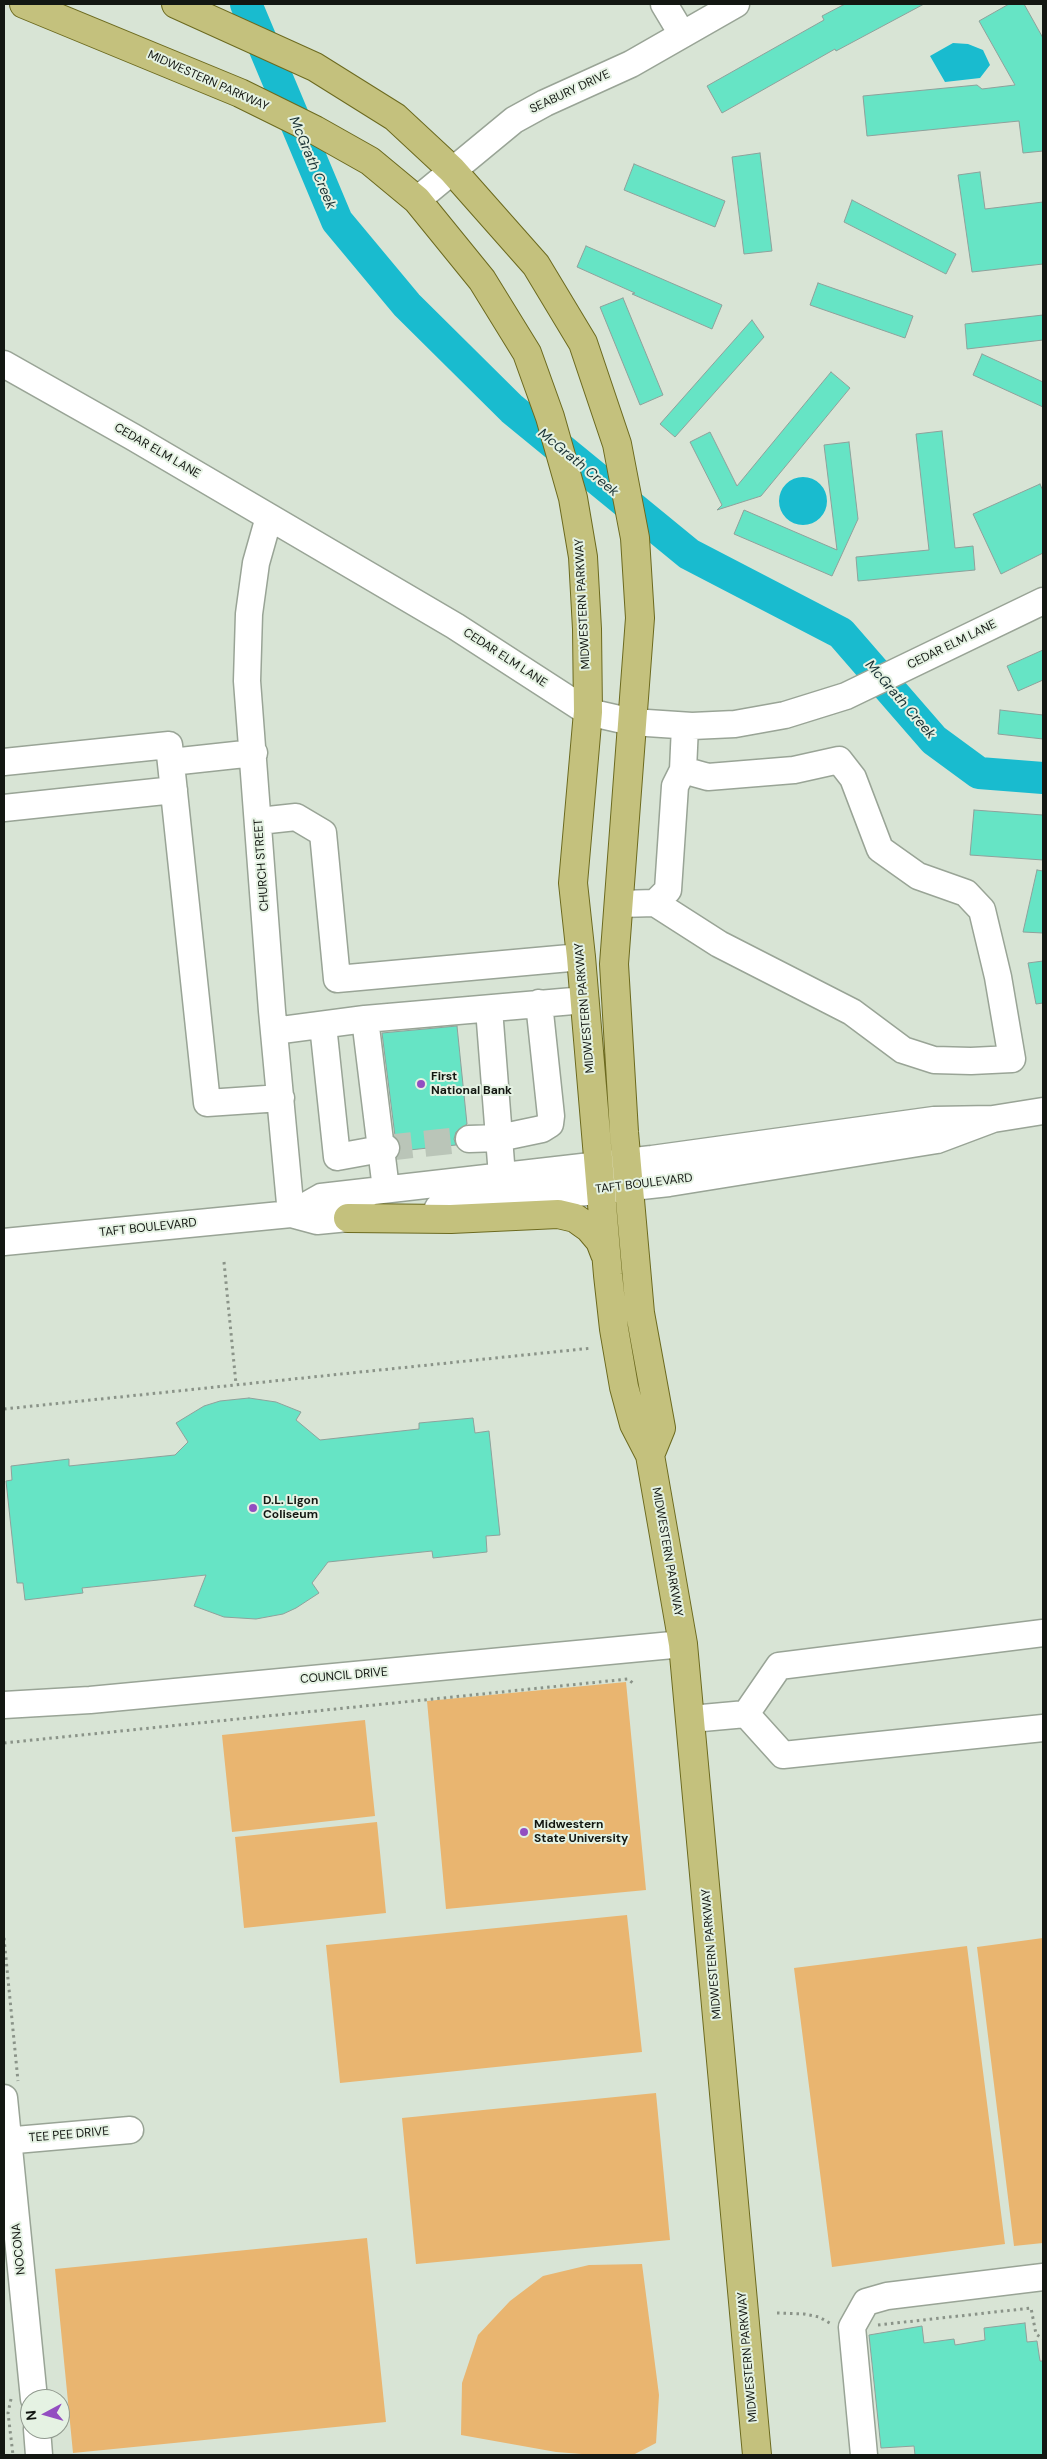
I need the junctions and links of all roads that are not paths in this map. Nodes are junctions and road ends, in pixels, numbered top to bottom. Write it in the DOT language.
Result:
graph roads {
  1 [pos="24,4"];
  2 [pos="176,4"];
  3 [pos="664,4"];
  4 [pos="736,4"];
  5 [pos="682,34"];
  6 [pos="452,170"];
  7 [pos="417,200"];
  8 [pos="4,364"];
  9 [pos="269,517"];
  10 [pos="1043,600"];
  11 [pos="588,712"];
  12 [pos="632,722"];
  13 [pos="685,726"];
  14 [pos="254,753"];
  15 [pos="4,762"];
  16 [pos="171,762"];
  17 [pos="684,770"];
  18 [pos="174,790"];
  19 [pos="4,808"];
  20 [pos="259,821"];
  21 [pos="655,903"];
  22 [pos="619,904"];
  23 [pos="582,957"];
  24 [pos="585,1000"];
  25 [pos="539,1003"];
  26 [pos="489,1009"];
  27 [pos="365,1019"];
  28 [pos="323,1025"];
  29 [pos="274,1031"];
  30 [pos="281,1098"];
  31 [pos="1043,1111"];
  32 [pos="499,1138"];
  33 [pos="469,1139"];
  34 [pos="383,1148"];
  35 [pos="628,1175"];
  36 [pos="502,1176"];
  37 [pos="600,1178"];
  38 [pos="386,1189"];
  39 [pos="291,1214"];
  40 [pos="348,1218"];
  41 [pos="4,1242"];
  42 [pos="607,1257"];
  43 [pos="650,1455"];
  44 [pos="1043,1633"];
  45 [pos="683,1644"];
  46 [pos="4,1704"];
  47 [pos="746,1714"];
  48 [pos="691,1719"];
  49 [pos="1043,1728"];
  50 [pos="11,2091"];
  51 [pos="130,2130"];
  52 [pos="6,2141"];
  53 [pos="1043,2277"];
  54 [pos="33,2389"];
  55 [pos="38,2439"];
  56 [pos="39,2455"];
  57 [pos="757,2455"];
  58 [pos="864,2455"];
  1 -- 7 [label="main road, MIDWESTERN PARKWAY"];
  2 -- 6 [label="main road"];
  3 -- 5 [label="street"];
  4 -- 5 [label="street, SEABURY DRIVE"];
  5 -- 6 [label="street, SEABURY DRIVE"];
  6 -- 7 [label="street, SEABURY DRIVE"];
  6 -- 12 [label="main road"];
  7 -- 11 [label="main road, MIDWESTERN PARKWAY"];
  8 -- 9 [label="street, CEDAR ELM LANE"];
  9 -- 11 [label="street, CEDAR ELM LANE"];
  9 -- 14 [label="street, CHURCH STREET"];
  10 -- 13 [label="street, CEDAR ELM LANE"];
  11 -- 12 [label="street, CEDAR ELM LANE"];
  11 -- 23 [label="main road, MIDWESTERN PARKWAY"];
  12 -- 13 [label="street, CEDAR ELM LANE"];
  12 -- 22 [label="main road"];
  13 -- 17 [label="street"];
  14 -- 16 [label="street"];
  14 -- 20 [label="street, CHURCH STREET"];
  15 -- 16 [label="street"];
  16 -- 18 [label="street"];
  17 -- 21 [label="street"];
  17 -- 21 [label="street"];
  18 -- 19 [label="street"];
  18 -- 30 [label="street"];
  20 -- 23 [label="street"];
  20 -- 29 [label="street, CHURCH STREET"];
  21 -- 22 [label="street"];
  22 -- 35 [label="main road"];
  23 -- 24 [label="main road, MIDWESTERN PARKWAY"];
  24 -- 25 [label="street"];
  24 -- 37 [label="main road, MIDWESTERN PARKWAY"];
  25 -- 26 [label="street"];
  25 -- 32 [label="street"];
  26 -- 27 [label="street"];
  26 -- 32 [label="street"];
  27 -- 28 [label="street"];
  27 -- 34 [label="street"];
  28 -- 29 [label="street"];
  28 -- 34 [label="street"];
  29 -- 30 [label="street, CHURCH STREET"];
  30 -- 39 [label="street, CHURCH STREET"];
  31 -- 35 [label="street, TAFT BOULEVARD"];
  32 -- 33 [label="street"];
  32 -- 36 [label="street"];
  34 -- 38 [label="street"];
  35 -- 37 [label="street, TAFT BOULEVARD"];
  35 -- 43 [label="main road"];
  36 -- 37 [label="street, TAFT BOULEVARD"];
  36 -- 38 [label="street, TAFT BOULEVARD"];
  37 -- 40 [label="street, TAFT BOULEVARD"];
  37 -- 42 [label="main road, MIDWESTERN PARKWAY"];
  38 -- 39 [label="street, TAFT BOULEVARD"];
  39 -- 40 [label="street, TAFT BOULEVARD"];
  39 -- 41 [label="street, TAFT BOULEVARD"];
  40 -- 42 [label="main road"];
  42 -- 43 [label="main road, MIDWESTERN PARKWAY"];
  43 -- 45 [label="main road, MIDWESTERN PARKWAY"];
  44 -- 47 [label="street"];
  45 -- 46 [label="street, COUNCIL DRIVE"];
  45 -- 48 [label="main road, MIDWESTERN PARKWAY"];
  47 -- 48 [label="street"];
  47 -- 49 [label="street"];
  48 -- 57 [label="main road, MIDWESTERN PARKWAY"];
  50 -- 52 [label="street, NOCONA"];
  51 -- 52 [label="street, TEE PEE DRIVE"];
  52 -- 54 [label="street, NOCONA"];
  53 -- 58 [label="street"];
  55 -- 56 [label="street"];
}
